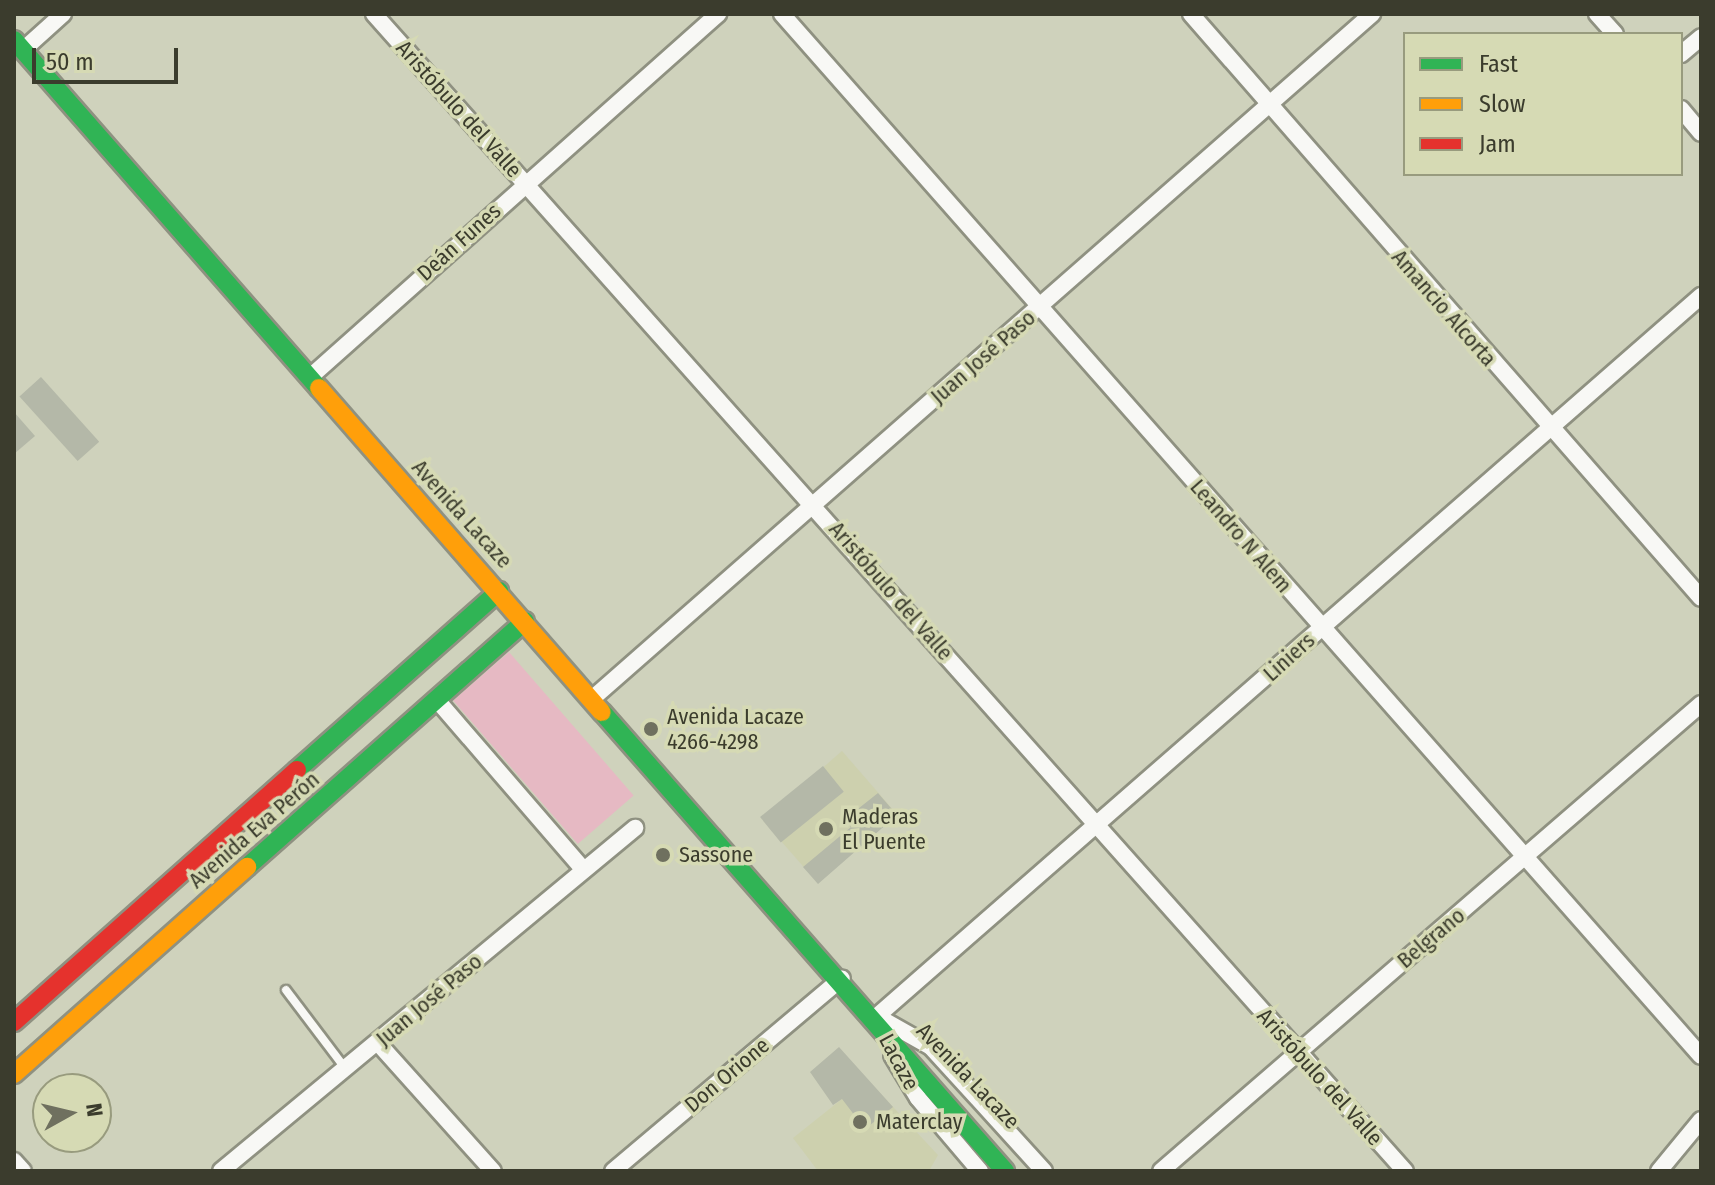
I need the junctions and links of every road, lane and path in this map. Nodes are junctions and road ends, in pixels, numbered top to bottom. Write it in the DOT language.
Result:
graph roads {
  1 [pos="63,14"];
  2 [pos="374,14"];
  3 [pos="718,14"];
  4 [pos="782,14"];
  5 [pos="1191,14"];
  6 [pos="1372,14"];
  7 [pos="1597,14"];
  8 [pos="1613,32"];
  9 [pos="1701,37"];
  10 [pos="18,45"];
  11 [pos="1683,52"];
  12 [pos="1269,105"];
  13 [pos="1683,111"];
  14 [pos="1701,133"];
  15 [pos="524,182"];
  16 [pos="1701,296"];
  17 [pos="1040,307"];
  18 [pos="309,378"];
  19 [pos="1550,430"];
  20 [pos="815,505"];
  21 [pos="499,591"];
  22 [pos="1701,598"];
  23 [pos="525,621"];
  24 [pos="1322,628"];
  25 [pos="593,698"];
  26 [pos="437,700"];
  27 [pos="1701,704"];
  28 [pos="1097,827"];
  29 [pos="635,828"];
  30 [pos="1525,858"];
  31 [pos="583,869"];
  32 [pos="842,978"];
  33 [pos="286,990"];
  34 [pos="876,1017"];
  35 [pos="14,1022"];
  36 [pos="378,1043"];
  37 [pos="1297,1052"];
  38 [pos="1701,1056"];
  39 [pos="346,1069"];
  40 [pos="14,1074"];
  41 [pos="1701,1120"];
  42 [pos="14,1161"];
  43 [pos="23,1171"];
  44 [pos="221,1171"];
  45 [pos="493,1171"];
  46 [pos="613,1171"];
  47 [pos="980,1171"];
  48 [pos="1005,1171"];
  49 [pos="1024,1171"];
  50 [pos="1044,1171"];
  51 [pos="1161,1171"];
  52 [pos="1405,1171"];
  53 [pos="1659,1171"];
  1 -- 10 [label="street"];
  2 -- 15 [label="street, Aristóbulo del Valle"];
  3 -- 15 [label="street, Deán Funes"];
  4 -- 17 [label="street, Leandro N Alem"];
  5 -- 12 [label="street, Amancio Alcorta"];
  6 -- 12 [label="street, Juan José Paso"];
  7 -- 8 [label="street"];
  9 -- 11 [label="street"];
  10 -- 18 [label="main road, Avenida Lacaze"];
  12 -- 17 [label="street, Juan José Paso"];
  12 -- 19 [label="street, Amancio Alcorta"];
  13 -- 14 [label="street"];
  15 -- 18 [label="street, Deán Funes"];
  15 -- 20 [label="street, Aristóbulo del Valle"];
  16 -- 19 [label="street, Liniers"];
  17 -- 20 [label="street, Juan José Paso"];
  17 -- 24 [label="street, Leandro N Alem"];
  18 -- 21 [label="main road, Avenida Lacaze"];
  19 -- 22 [label="street, Amancio Alcorta"];
  19 -- 24 [label="street, Liniers"];
  20 -- 25 [label="street, Juan José Paso"];
  20 -- 28 [label="street, Aristóbulo del Valle"];
  21 -- 23 [label="main road, Avenida Lacaze"];
  21 -- 35 [label="main road, Avenida Eva Perón"];
  23 -- 25 [label="main road, Avenida Lacaze"];
  23 -- 26 [label="main road, Avenida Eva Perón"];
  24 -- 28 [label="street, Liniers"];
  24 -- 30 [label="street, Leandro N Alem"];
  25 -- 32 [label="main road, Avenida Lacaze"];
  26 -- 31 [label="street"];
  26 -- 40 [label="main road, Avenida Eva Perón"];
  27 -- 30 [label="street, Belgrano"];
  28 -- 34 [label="street, Liniers"];
  28 -- 37 [label="street, Aristóbulo del Valle"];
  29 -- 31 [label="street, Juan José Paso"];
  30 -- 37 [label="street, Belgrano"];
  30 -- 38 [label="street, Leandro N Alem"];
  31 -- 36 [label="street, Juan José Paso"];
  32 -- 34 [label="main road, Avenida Lacaze"];
  32 -- 46 [label="street, Don Orione"];
  33 -- 39 [label="lane"];
  34 -- 47 [label="street, Lacaze"];
  34 -- 48 [label="main road, Avenida Lacaze"];
  34 -- 49 [label="main road, Avenida Lacaze"];
  34 -- 50 [label="street, Lacaze"];
  36 -- 39 [label="street, Juan José Paso"];
  36 -- 45 [label="street"];
  37 -- 51 [label="street, Belgrano"];
  37 -- 52 [label="street, Aristóbulo del Valle"];
  39 -- 44 [label="street, Juan José Paso"];
  41 -- 53 [label="street"];
  42 -- 43 [label="street"];
}
